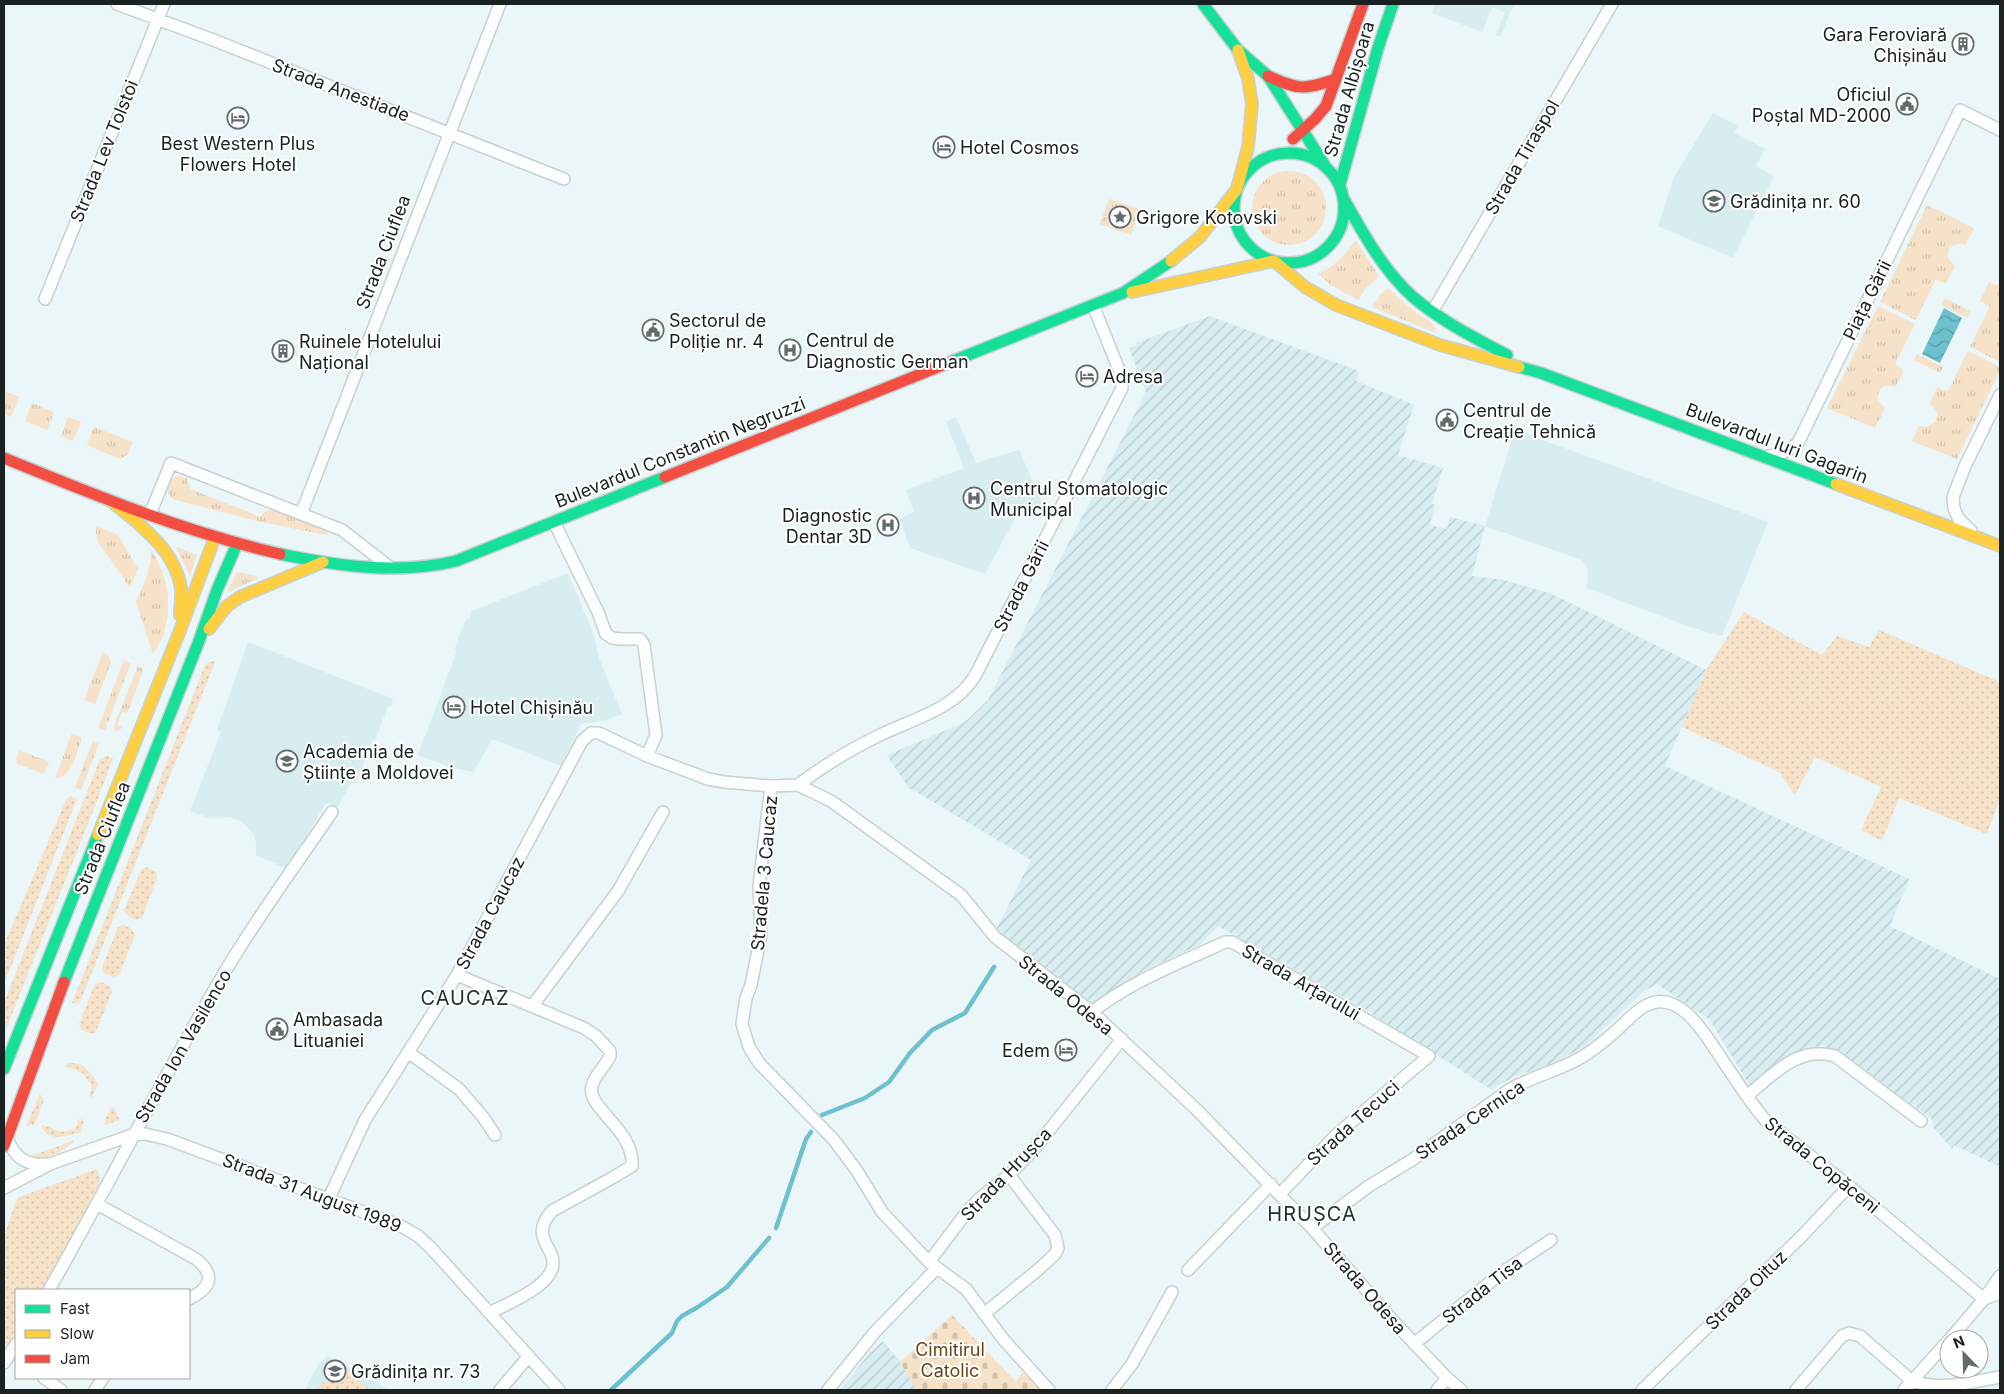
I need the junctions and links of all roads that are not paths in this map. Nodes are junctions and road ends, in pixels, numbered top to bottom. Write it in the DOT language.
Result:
graph roads {
  1 [pos="117,4"];
  2 [pos="164,4"];
  3 [pos="500,4"];
  4 [pos="1203,4"];
  5 [pos="1363,4"];
  6 [pos="1393,4"];
  7 [pos="1612,4"];
  8 [pos="158,18"];
  9 [pos="1238,50"];
  10 [pos="1268,76"];
  11 [pos="1336,78"];
  12 [pos="2000,130"];
  13 [pos="1302,131"];
  14 [pos="449,132"];
  15 [pos="1277,154"];
  16 [pos="1325,165"];
  17 [pos="564,180"];
  18 [pos="1340,184"];
  19 [pos="1237,189"];
  20 [pos="1344,201"];
  21 [pos="1274,261"];
  22 [pos="1123,293"];
  23 [pos="45,299"];
  24 [pos="1092,305"];
  25 [pos="1432,312"];
  26 [pos="1541,373"];
  27 [pos="2000,395"];
  28 [pos="1750,451"];
  29 [pos="4,458"];
  30 [pos="111,501"];
  31 [pos="150,514"];
  32 [pos="301,514"];
  33 [pos="554,522"];
  34 [pos="216,537"];
  35 [pos="1982,539"];
  36 [pos="238,544"];
  37 [pos="2000,546"];
  38 [pos="323,562"];
  39 [pos="393,569"];
  40 [pos="179,633"];
  41 [pos="199,641"];
  42 [pos="591,733"];
  43 [pos="647,756"];
  44 [pos="798,785"];
  45 [pos="771,786"];
  46 [pos="332,812"];
  47 [pos="663,812"];
  48 [pos="457,975"];
  49 [pos="1655,1002"];
  50 [pos="533,1005"];
  51 [pos="1092,1012"];
  52 [pos="1122,1040"];
  53 [pos="408,1052"];
  54 [pos="1429,1056"];
  55 [pos="4,1070"];
  56 [pos="1748,1095"];
  57 [pos="1921,1121"];
  58 [pos="132,1135"];
  59 [pos="495,1135"];
  60 [pos="5,1142"];
  61 [pos="50,1164"];
  62 [pos="1009,1175"];
  63 [pos="1270,1184"];
  64 [pos="1849,1186"];
  65 [pos="4,1188"];
  66 [pos="1280,1194"];
  67 [pos="329,1198"];
  68 [pos="97,1204"];
  69 [pos="1312,1228"];
  70 [pos="1551,1240"];
  71 [pos="934,1265"];
  72 [pos="1188,1270"];
  73 [pos="2000,1276"];
  74 [pos="50,1289"];
  75 [pos="1172,1292"];
  76 [pos="2000,1293"];
  77 [pos="190,1298"];
  78 [pos="1984,1299"];
  79 [pos="489,1313"];
  80 [pos="985,1313"];
  81 [pos="1958,1329"];
  82 [pos="1414,1344"];
  83 [pos="1939,1350"];
  84 [pos="529,1356"];
  85 [pos="2000,1377"];
  86 [pos="1447,1378"];
  87 [pos="45,1379"];
  88 [pos="102,1379"];
  89 [pos="1908,1386"];
  90 [pos="61,1390"];
  91 [pos="95,1390"];
  92 [pos="500,1390"];
  93 [pos="559,1390"];
  94 [pos="828,1390"];
  95 [pos="1050,1390"];
  96 [pos="1112,1390"];
  97 [pos="1437,1390"];
  98 [pos="1461,1390"];
  99 [pos="1642,1390"];
  100 [pos="1796,1390"];
  1 -- 8 [label="street, Strada Anestiade"];
  2 -- 8 [label="street, Strada Lev Tolstoi"];
  3 -- 14 [label="street, Strada Ciuflea"];
  4 -- 9 [label="main road"];
  5 -- 11 [label="main road, Strada Albișoara"];
  6 -- 18 [label="main road, Strada Albișoara"];
  7 -- 25 [label="street, Strada Tiraspol"];
  8 -- 14 [label="street, Strada Anestiade"];
  8 -- 23 [label="street, Strada Lev Tolstoi"];
  9 -- 10 [label="main road"];
  9 -- 19 [label="main road"];
  10 -- 11 [label="main road"];
  10 -- 13 [label="main road"];
  11 -- 13 [label="main road, Strada Albișoara"];
  12 -- 28 [label="street, Piața Gării"];
  13 -- 15 [label="main road, Strada Albișoara"];
  13 -- 16 [label="main road"];
  14 -- 17 [label="street, Strada Anestiade"];
  14 -- 32 [label="street, Strada Ciuflea"];
  15 -- 16 [label="main road"];
  15 -- 19 [label="main road"];
  16 -- 18 [label="main road"];
  18 -- 20 [label="main road"];
  19 -- 21 [label="main road"];
  19 -- 22 [label="main road, Bulevardul Constantin Negruzzi"];
  20 -- 21 [label="main road"];
  20 -- 25 [label="main road, Bulevardul Iuri Gagarin"];
  21 -- 22 [label="main road, Bulevardul Constantin Negruzzi"];
  21 -- 26 [label="main road, Bulevardul Iuri Gagarin"];
  22 -- 24 [label="main road, Bulevardul Constantin Negruzzi"];
  24 -- 33 [label="main road, Bulevardul Constantin Negruzzi"];
  24 -- 44 [label="street, Strada Gării"];
  25 -- 26 [label="main road, Bulevardul Iuri Gagarin"];
  26 -- 28 [label="main road, Bulevardul Iuri Gagarin"];
  27 -- 35 [label="street"];
  28 -- 35 [label="main road, Bulevardul Iuri Gagarin"];
  29 -- 30 [label="main road"];
  30 -- 31 [label="main road, Bulevardul Constantin Negruzzi"];
  30 -- 40 [label="main road"];
  31 -- 32 [label="street"];
  31 -- 34 [label="main road, Bulevardul Constantin Negruzzi"];
  32 -- 39 [label="street"];
  33 -- 39 [label="main road, Bulevardul Constantin Negruzzi"];
  33 -- 43 [label="street"];
  34 -- 36 [label="main road, Bulevardul Constantin Negruzzi"];
  34 -- 40 [label="main road, Strada Ciuflea"];
  35 -- 37 [label="main road, Bulevardul Iuri Gagarin"];
  36 -- 38 [label="main road, Bulevardul Constantin Negruzzi"];
  36 -- 41 [label="main road, Strada Ciuflea"];
  38 -- 39 [label="main road, Bulevardul Constantin Negruzzi"];
  38 -- 41 [label="main road"];
  40 -- 55 [label="main road, Strada Ciuflea"];
  41 -- 60 [label="main road, Strada Ciuflea"];
  42 -- 43 [label="street, Strada Odesa"];
  42 -- 48 [label="street, Strada Caucaz"];
  43 -- 45 [label="street, Strada Odesa"];
  44 -- 45 [label="street, Strada Odesa"];
  44 -- 51 [label="street, Strada Odesa"];
  45 -- 71 [label="street, Stradela 3 Caucaz"];
  46 -- 58 [label="street, Strada Ion Vasilenco"];
  47 -- 50 [label="street"];
  48 -- 50 [label="street"];
  48 -- 53 [label="street, Strada Caucaz"];
  49 -- 56 [label="street, Strada Copăceni"];
  49 -- 69 [label="street, Strada Cernica"];
  50 -- 79 [label="street"];
  51 -- 52 [label="street, Strada Odesa"];
  51 -- 54 [label="street, Strada Arțarului"];
  52 -- 62 [label="street, Strada Hrușca"];
  52 -- 63 [label="street, Strada Odesa"];
  53 -- 59 [label="street"];
  53 -- 67 [label="street, Strada Caucaz"];
  54 -- 66 [label="street, Strada Tecuci"];
  56 -- 57 [label="street"];
  56 -- 64 [label="street, Strada Copăceni"];
  58 -- 61 [label="street, Strada 31 August 1989"];
  58 -- 67 [label="street, Strada 31 August 1989"];
  58 -- 68 [label="street, Strada Ion Vasilenco"];
  60 -- 61 [label="street, Strada 31 August 1989"];
  61 -- 65 [label="street, Strada 31 August 1989"];
  62 -- 71 [label="street, Strada Hrușca"];
  62 -- 80 [label="street"];
  63 -- 66 [label="street, Strada Odesa"];
  63 -- 72 [label="street"];
  64 -- 78 [label="street, Strada Copăceni"];
  64 -- 99 [label="street, Strada Oituz"];
  66 -- 69 [label="street, Strada Odesa"];
  67 -- 79 [label="street, Strada 31 August 1989"];
  68 -- 74 [label="street, Strada Ion Vasilenco"];
  68 -- 77 [label="street"];
  69 -- 82 [label="street, Strada Odesa"];
  70 -- 82 [label="street, Strada Tisa"];
  71 -- 80 [label="street, Stradela 3 Caucaz"];
  71 -- 94 [label="street, Strada Hrușca"];
  73 -- 78 [label="street"];
  75 -- 96 [label="street"];
  76 -- 78 [label="street"];
  78 -- 81 [label="street"];
  79 -- 84 [label="street, Strada 31 August 1989"];
  80 -- 95 [label="street, Stradela 3 Caucaz"];
  82 -- 86 [label="street, Strada Odesa"];
  83 -- 89 [label="street"];
  84 -- 92 [label="street"];
  84 -- 93 [label="street, Strada 31 August 1989"];
  85 -- 89 [label="street"];
  86 -- 97 [label="street"];
  86 -- 98 [label="street, Strada Odesa"];
  87 -- 90 [label="street"];
  88 -- 91 [label="street"];
  89 -- 100 [label="street"];
}
